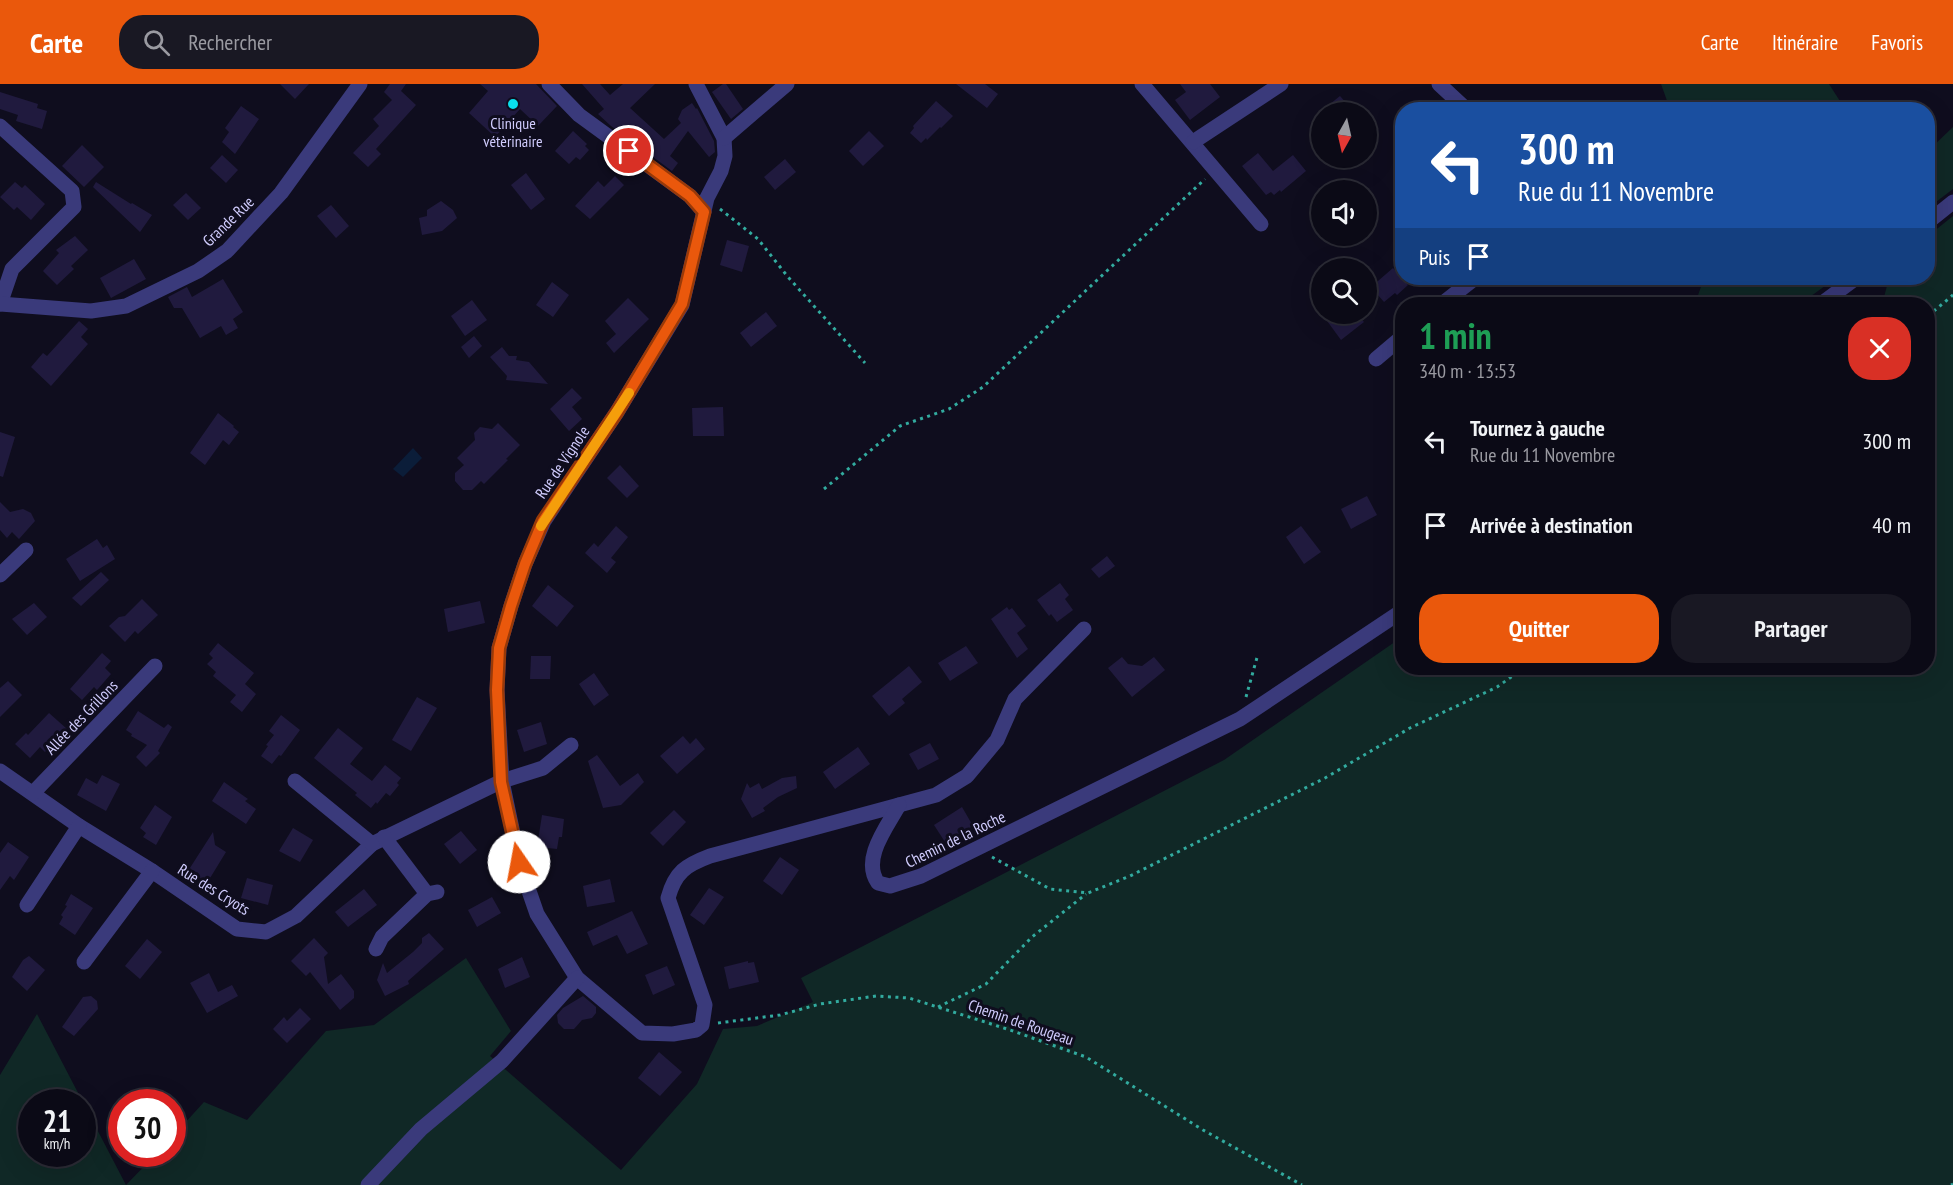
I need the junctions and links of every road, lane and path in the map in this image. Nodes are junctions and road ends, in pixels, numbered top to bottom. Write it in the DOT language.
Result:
graph roads {
  1 [pos="360,84"];
  2 [pos="549,84"];
  3 [pos="696,84"];
  4 [pos="787,84"];
  5 [pos="1142,84"];
  6 [pos="1438,84"];
  7 [pos="1276,85"];
  8 [pos="1458,102"];
  9 [pos="0,126"];
  10 [pos="724,138"];
  11 [pos="1193,142"];
  12 [pos="1215,170"];
  13 [pos="1953,202"];
  14 [pos="705,205"];
  15 [pos="1935,216"];
  16 [pos="1261,224"];
  17 [pos="1466,285"];
  18 [pos="1847,285"];
  19 [pos="1953,295"];
  20 [pos="1451,297"];
  21 [pos="1830,297"];
  22 [pos="0,304"];
  23 [pos="1935,310"];
  24 [pos="1395,343"];
  25 [pos="1376,359"];
  26 [pos="866,363"];
  27 [pos="824,489"];
  28 [pos="26,550"];
  29 [pos="0,575"];
  30 [pos="1395,616"];
  31 [pos="1083,629"];
  32 [pos="1258,654"];
  33 [pos="155,666"];
  34 [pos="1514,675"];
  35 [pos="1240,719"];
  36 [pos="571,745"];
  37 [pos="0,771"];
  38 [pos="295,781"];
  39 [pos="501,782"];
  40 [pos="33,793"];
  41 [pos="899,805"];
  42 [pos="79,826"];
  43 [pos="378,840"];
  44 [pos="977,849"];
  45 [pos="152,872"];
  46 [pos="1088,892"];
  47 [pos="27,904"];
  48 [pos="376,949"];
  49 [pos="84,962"];
  50 [pos="577,978"];
  51 [pos="938,1007"];
  52 [pos="702,1025"];
  53 [pos="368,1185"];
  54 [pos="1302,1185"];
  1 -- 22 [label="street, Grande Rue"];
  2 -- 14 [label="street"];
  3 -- 10 [label="street"];
  4 -- 10 [label="street"];
  5 -- 11 [label="street"];
  6 -- 8 [label="street"];
  7 -- 11 [label="street"];
  9 -- 22 [label="street, Grande Rue"];
  10 -- 14 [label="street, Rue de Vignole"];
  11 -- 12 [label="street"];
  12 -- 16 [label="street"];
  12 -- 27 [label="path"];
  13 -- 15 [label="street"];
  14 -- 26 [label="path"];
  14 -- 39 [label="street, Rue de Vignole"];
  17 -- 20 [label="street"];
  18 -- 21 [label="street"];
  19 -- 23 [label="path"];
  24 -- 25 [label="street"];
  28 -- 29 [label="street"];
  30 -- 35 [label="street, Chemin de la Roche"];
  31 -- 41 [label="street"];
  32 -- 35 [label="path"];
  33 -- 40 [label="street, Allée des Grillons"];
  34 -- 46 [label="path"];
  35 -- 44 [label="street, Chemin de la Roche"];
  36 -- 39 [label="street, Rue des Cryots"];
  37 -- 40 [label="street, Rue des Cryots"];
  38 -- 43 [label="street"];
  39 -- 43 [label="street, Rue des Cryots"];
  39 -- 50 [label="street, Rue de Vignole"];
  40 -- 42 [label="street, Rue des Cryots"];
  41 -- 44 [label="street, Chemin de la Roche"];
  41 -- 52 [label="street"];
  42 -- 45 [label="street, Rue des Cryots"];
  42 -- 47 [label="street"];
  43 -- 45 [label="street, Rue des Cryots"];
  43 -- 48 [label="street"];
  44 -- 46 [label="path"];
  45 -- 49 [label="street"];
  46 -- 51 [label="path"];
  50 -- 52 [label="street"];
  50 -- 53 [label="street"];
  51 -- 52 [label="path, Chemin de Rougeau"];
  51 -- 54 [label="path, Chemin de Rougeau"];
}
